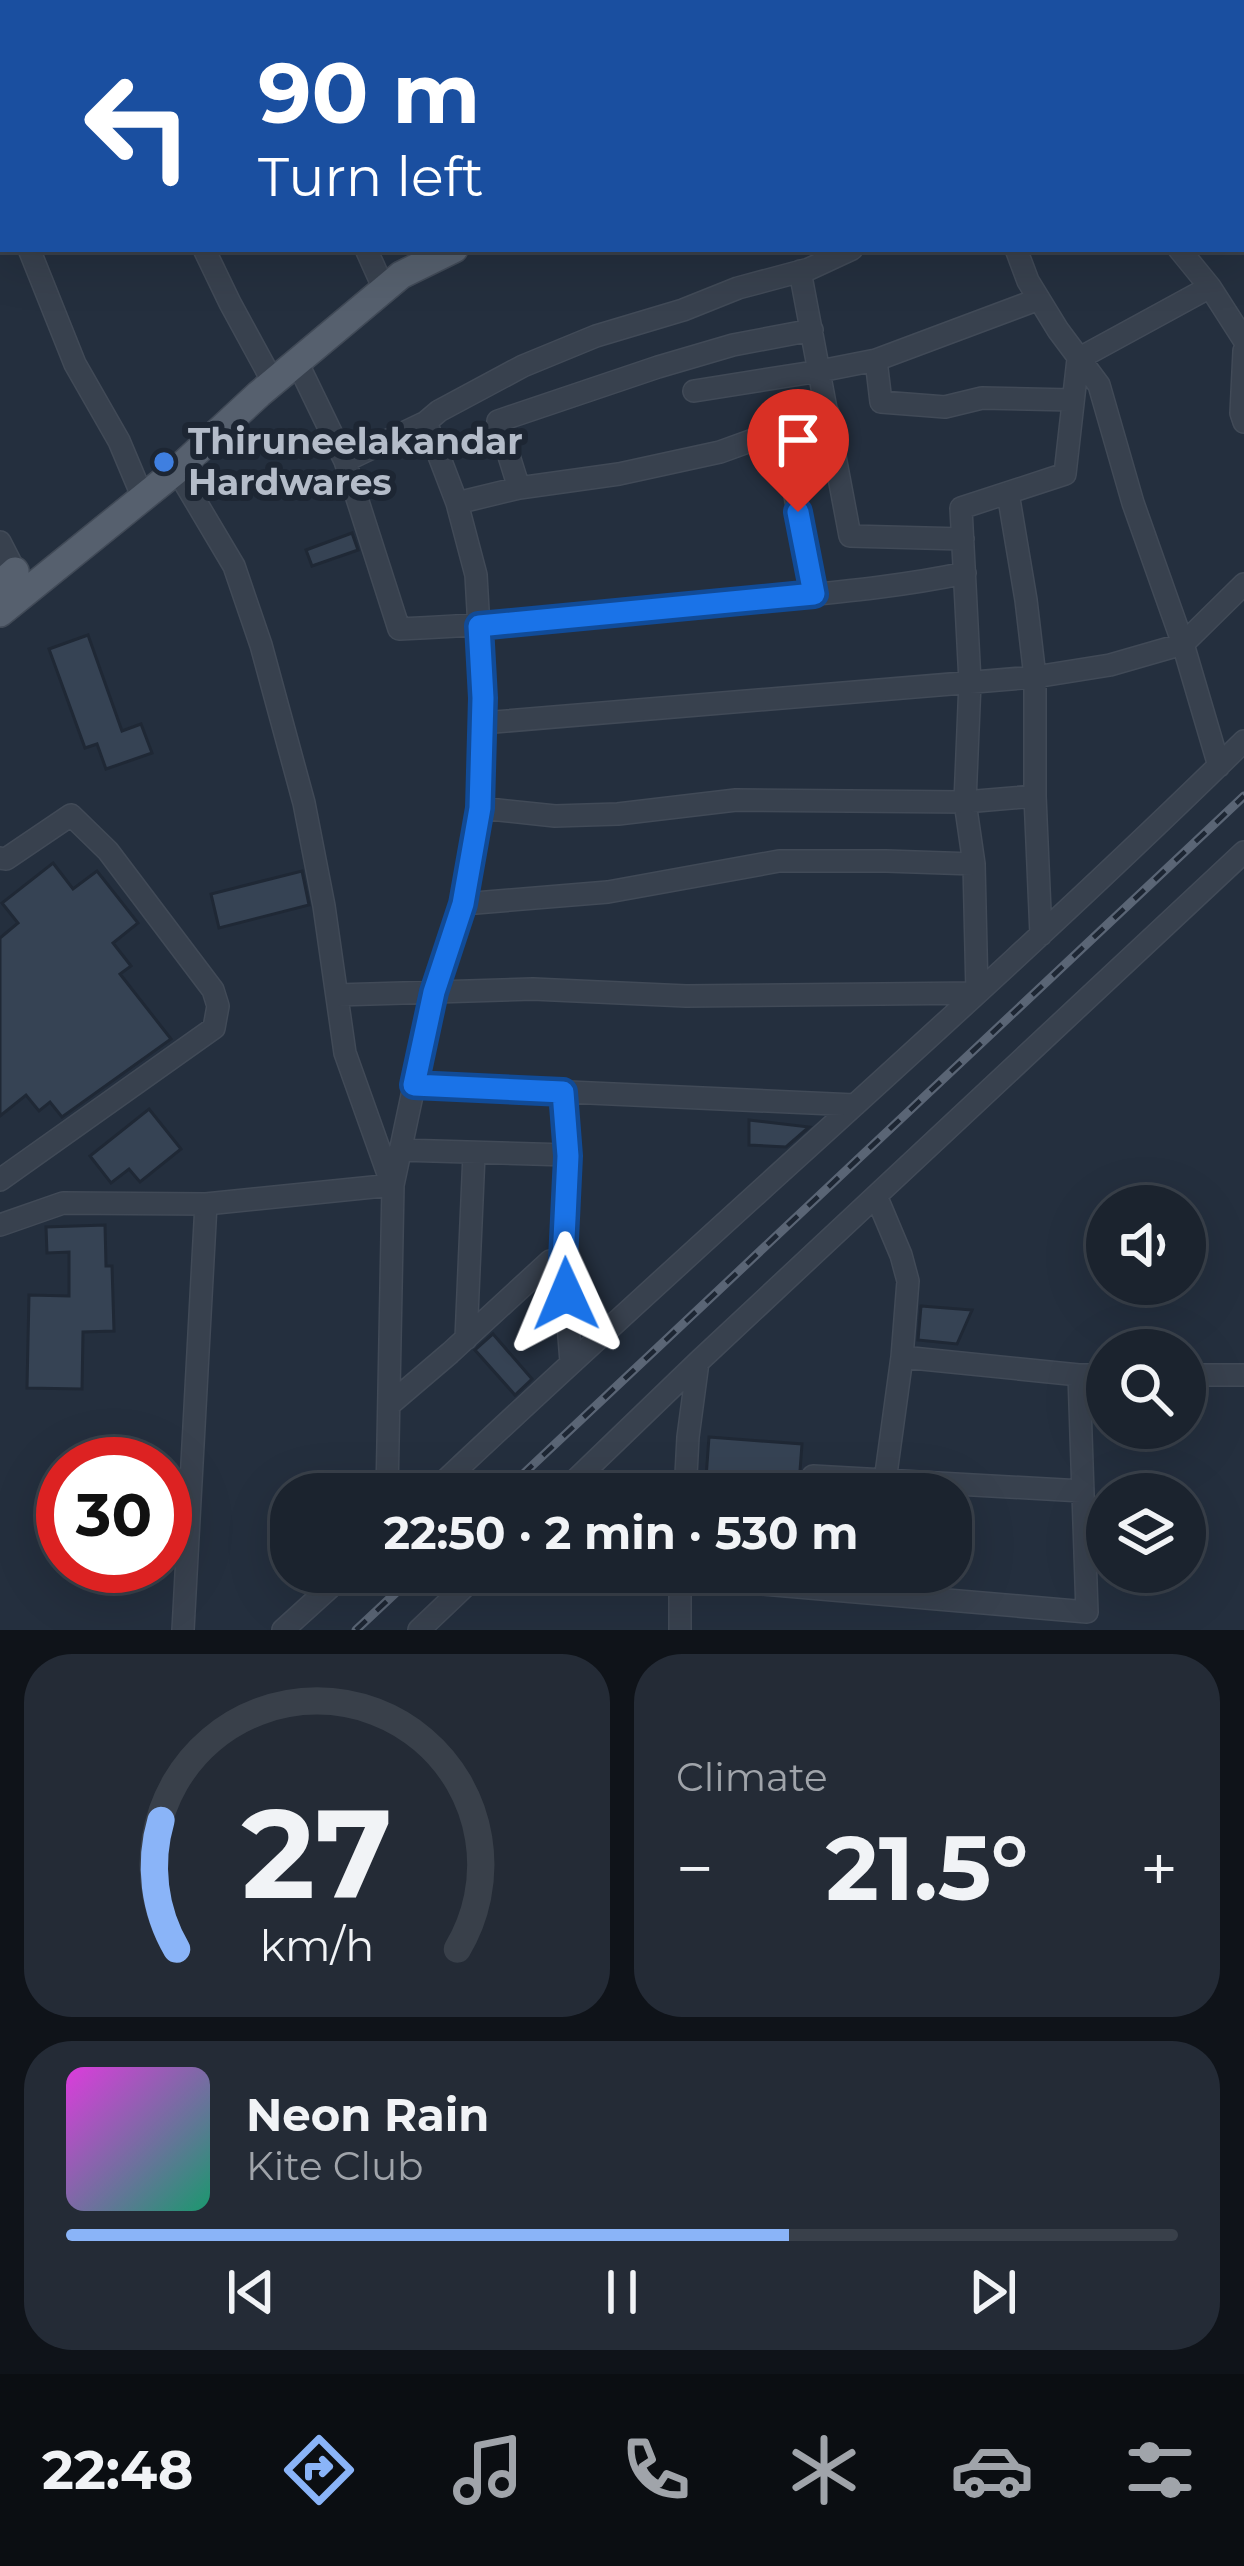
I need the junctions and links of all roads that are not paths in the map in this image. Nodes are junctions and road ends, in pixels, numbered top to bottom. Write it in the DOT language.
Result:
graph roads {
  1 [pos="30,252"];
  2 [pos="205,252"];
  3 [pos="367,252"];
  4 [pos="448,252"];
  5 [pos="845,252"];
  6 [pos="1020,252"];
  7 [pos="1181,252"];
  8 [pos="800,271"];
  9 [pos="1210,287"];
  10 [pos="383,290"];
  11 [pos="1040,299"];
  12 [pos="812,330"];
  13 [pos="1244,340"];
  14 [pos="1244,351"];
  15 [pos="1078,359"];
  16 [pos="876,360"];
  17 [pos="297,362"];
  18 [pos="820,371"];
  19 [pos="273,382"];
  20 [pos="694,391"];
  21 [pos="1073,400"];
  22 [pos="828,413"];
  23 [pos="425,422"];
  24 [pos="1244,422"];
  25 [pos="783,430"];
  26 [pos="345,460"];
  27 [pos="177,470"];
  28 [pos="519,488"];
  29 [pos="1008,493"];
  30 [pos="143,498"];
  31 [pos="457,503"];
  32 [pos="963,539"];
  33 [pos="0,542"];
  34 [pos="964,574"];
  35 [pos="14,583"];
  36 [pos="1244,584"];
  37 [pos="814,594"];
  38 [pos="0,613"];
  39 [pos="479,626"];
  40 [pos="1184,644"];
  41 [pos="1035,677"];
  42 [pos="970,682"];
  43 [pos="482,723"];
  44 [pos="1244,741"];
  45 [pos="1219,766"];
  46 [pos="1035,796"];
  47 [pos="965,802"];
  48 [pos="480,808"];
  49 [pos="1244,852"];
  50 [pos="2,860"];
  51 [pos="974,864"];
  52 [pos="463,904"];
  53 [pos="1041,935"];
  54 [pos="434,992"];
  55 [pos="977,993"];
  56 [pos="337,994"];
  57 [pos="414,1085"];
  58 [pos="563,1092"];
  59 [pos="855,1105"];
  60 [pos="400,1150"];
  61 [pos="474,1154"];
  62 [pos="568,1156"];
  63 [pos="0,1180"];
  64 [pos="393,1185"];
  65 [pos="877,1198"];
  66 [pos="206,1204"];
  67 [pos="0,1225"];
  68 [pos="563,1260"];
  69 [pos="466,1339"];
  70 [pos="902,1357"];
  71 [pos="571,1362"];
  72 [pos="698,1362"];
  73 [pos="1079,1375"];
  74 [pos="1086,1375"];
  75 [pos="1206,1375"];
  76 [pos="1244,1376"];
  77 [pos="389,1405"];
  78 [pos="387,1473"];
  79 [pos="453,1473"];
  80 [pos="583,1473"];
  81 [pos="686,1473"];
  82 [pos="886,1473"];
  83 [pos="972,1485"];
  84 [pos="1082,1491"];
  85 [pos="324,1593"];
  86 [pos="458,1593"];
  87 [pos="680,1593"];
  88 [pos="839,1593"];
  89 [pos="1087,1621"];
  90 [pos="183,1630"];
  91 [pos="284,1630"];
  92 [pos="419,1630"];
  93 [pos="680,1630"];
  1 -- 30 [label="street"];
  2 -- 19 [label="street"];
  3 -- 10 [label="street"];
  4 -- 10 [label="main road"];
  5 -- 8 [label="street"];
  6 -- 11 [label="street"];
  7 -- 9 [label="street"];
  8 -- 12 [label="street"];
  8 -- 23 [label="street"];
  9 -- 13 [label="street"];
  9 -- 15 [label="street"];
  10 -- 17 [label="main road"];
  11 -- 15 [label="street"];
  11 -- 16 [label="street"];
  12 -- 18 [label="street"];
  12 -- 28 [label="street"];
  14 -- 24 [label="street"];
  15 -- 21 [label="street"];
  15 -- 40 [label="street"];
  16 -- 18 [label="street"];
  16 -- 21 [label="street"];
  17 -- 19 [label="main road"];
  17 -- 26 [label="street"];
  18 -- 20 [label="street"];
  18 -- 22 [label="street"];
  19 -- 27 [label="main road"];
  21 -- 29 [label="street"];
  22 -- 25 [label="street"];
  22 -- 32 [label="street"];
  23 -- 26 [label="street"];
  23 -- 31 [label="street"];
  25 -- 28 [label="street"];
  25 -- 37 [label="street"];
  26 -- 39 [label="street"];
  27 -- 30 [label="main road"];
  27 -- 56 [label="street"];
  28 -- 31 [label="street"];
  29 -- 32 [label="street"];
  29 -- 41 [label="street"];
  30 -- 35 [label="main road"];
  31 -- 39 [label="street"];
  32 -- 34 [label="street"];
  33 -- 35 [label="street"];
  34 -- 37 [label="street"];
  34 -- 42 [label="street"];
  35 -- 38 [label="main road"];
  36 -- 40 [label="street"];
  37 -- 39 [label="street"];
  39 -- 43 [label="street"];
  40 -- 41 [label="street"];
  40 -- 45 [label="street"];
  41 -- 42 [label="street"];
  41 -- 46 [label="street"];
  42 -- 43 [label="street"];
  42 -- 47 [label="street"];
  43 -- 48 [label="street"];
  44 -- 45 [label="street"];
  45 -- 53 [label="street"];
  46 -- 47 [label="street"];
  46 -- 53 [label="street"];
  47 -- 48 [label="street"];
  47 -- 51 [label="street"];
  48 -- 52 [label="street"];
  49 -- 65 [label="street"];
  50 -- 63 [label="street"];
  51 -- 52 [label="street"];
  51 -- 55 [label="street"];
  52 -- 54 [label="street"];
  53 -- 55 [label="street"];
  54 -- 55 [label="street"];
  54 -- 56 [label="street"];
  54 -- 57 [label="street"];
  55 -- 59 [label="street"];
  56 -- 64 [label="street"];
  57 -- 58 [label="street"];
  57 -- 60 [label="street"];
  58 -- 59 [label="street"];
  58 -- 62 [label="street"];
  59 -- 71 [label="street"];
  60 -- 61 [label="street"];
  60 -- 64 [label="street"];
  61 -- 62 [label="street"];
  61 -- 69 [label="street"];
  62 -- 68 [label="street"];
  64 -- 66 [label="street"];
  64 -- 77 [label="street"];
  65 -- 70 [label="street"];
  65 -- 72 [label="street"];
  66 -- 67 [label="street"];
  66 -- 90 [label="street"];
  68 -- 69 [label="street"];
  68 -- 71 [label="street"];
  69 -- 77 [label="street"];
  70 -- 73 [label="street"];
  70 -- 82 [label="street"];
  71 -- 79 [label="street"];
  72 -- 80 [label="street"];
  72 -- 81 [label="street"];
  73 -- 74 [label="street"];
  73 -- 84 [label="street"];
  75 -- 76 [label="street"];
  77 -- 78 [label="street"];
  83 -- 84 [label="street"];
  84 -- 89 [label="street"];
  85 -- 91 [label="street"];
  86 -- 92 [label="street"];
  87 -- 93 [label="street"];
  88 -- 89 [label="street"];
}
